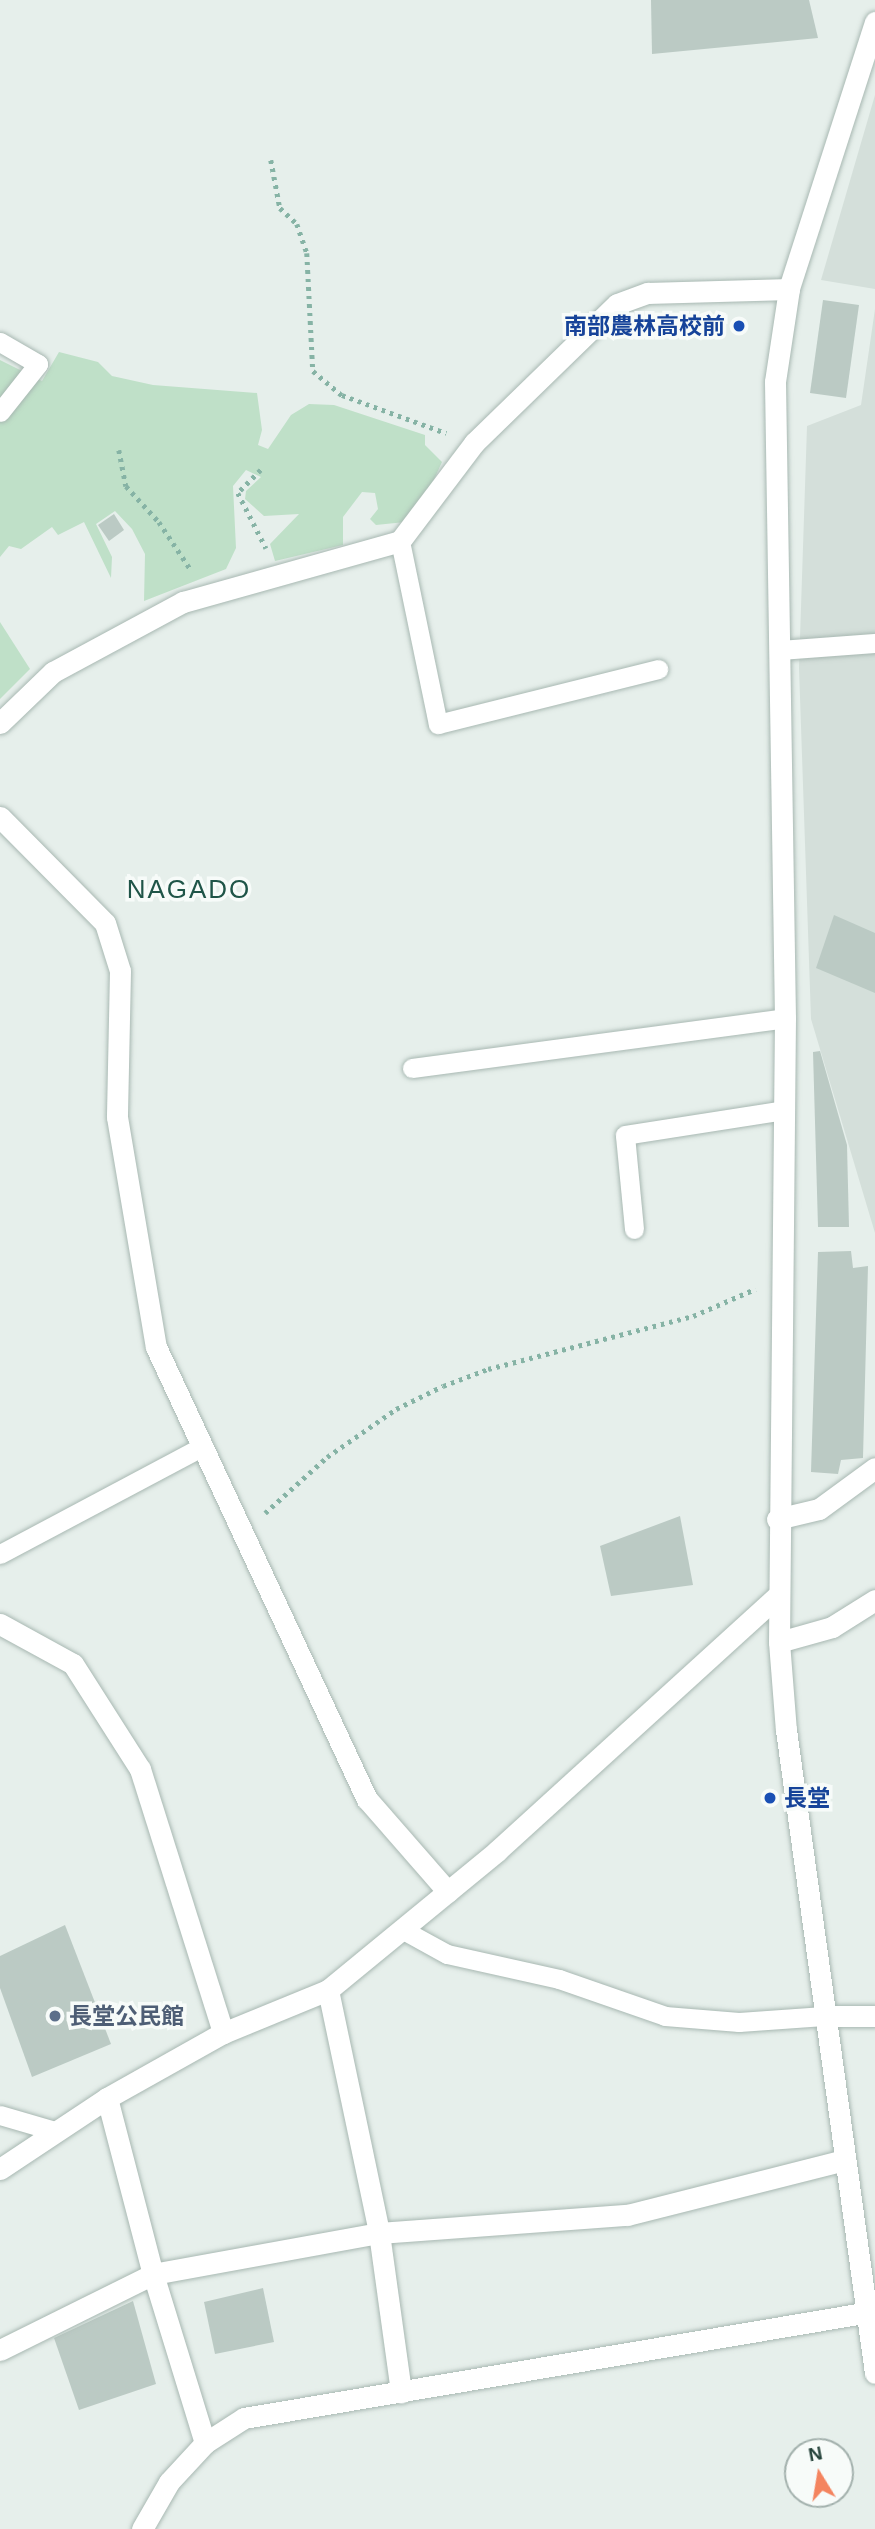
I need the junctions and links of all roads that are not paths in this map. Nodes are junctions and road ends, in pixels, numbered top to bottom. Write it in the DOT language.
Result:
graph roads {
  1 [pos="875,22"];
  2 [pos="789,289"];
  3 [pos="0,342"];
  4 [pos="0,412"];
  5 [pos="400,541"];
  6 [pos="875,643"];
  7 [pos="779,650"];
  8 [pos="658,669"];
  9 [pos="0,723"];
  10 [pos="0,817"];
  11 [pos="785,1018"];
  12 [pos="412,1069"];
  13 [pos="784,1110"];
  14 [pos="634,1230"];
  15 [pos="203,1446"];
  16 [pos="875,1468"];
  17 [pos="777,1519"];
  18 [pos="0,1554"];
  19 [pos="778,1595"];
  20 [pos="875,1600"];
  21 [pos="0,1625"];
  22 [pos="779,1642"];
  23 [pos="448,1892"];
  24 [pos="404,1931"];
  25 [pos="328,1990"];
  26 [pos="824,2016"];
  27 [pos="875,2016"];
  28 [pos="223,2033"];
  29 [pos="107,2098"];
  30 [pos="0,2115"];
  31 [pos="55,2131"];
  32 [pos="845,2160"];
  33 [pos="0,2169"];
  34 [pos="379,2233"];
  35 [pos="153,2274"];
  36 [pos="871,2312"];
  37 [pos="0,2350"];
  38 [pos="875,2372"];
  39 [pos="401,2392"];
  40 [pos="205,2443"];
  41 [pos="142,2529"];
  1 -- 2 [label="street"];
  2 -- 5 [label="street"];
  2 -- 7 [label="street"];
  3 -- 4 [label="lane"];
  5 -- 8 [label="lane"];
  5 -- 9 [label="street"];
  6 -- 7 [label="lane"];
  7 -- 11 [label="street"];
  10 -- 15 [label="street"];
  11 -- 12 [label="lane"];
  11 -- 13 [label="street"];
  13 -- 14 [label="lane"];
  13 -- 17 [label="street"];
  15 -- 18 [label="lane"];
  15 -- 23 [label="street"];
  16 -- 17 [label="street"];
  17 -- 19 [label="street"];
  19 -- 22 [label="street"];
  19 -- 23 [label="street"];
  20 -- 22 [label="street"];
  21 -- 28 [label="street"];
  22 -- 26 [label="street"];
  23 -- 24 [label="street"];
  24 -- 25 [label="street"];
  24 -- 26 [label="lane"];
  25 -- 28 [label="street"];
  25 -- 34 [label="street"];
  26 -- 27 [label="street"];
  26 -- 32 [label="street"];
  28 -- 29 [label="street"];
  29 -- 31 [label="street"];
  29 -- 35 [label="street"];
  30 -- 31 [label="lane"];
  31 -- 33 [label="street"];
  32 -- 34 [label="street"];
  32 -- 36 [label="street"];
  34 -- 35 [label="street"];
  34 -- 39 [label="street"];
  35 -- 37 [label="street"];
  35 -- 40 [label="street"];
  36 -- 38 [label="street"];
  36 -- 39 [label="street"];
  39 -- 40 [label="street"];
  40 -- 41 [label="street"];
}
